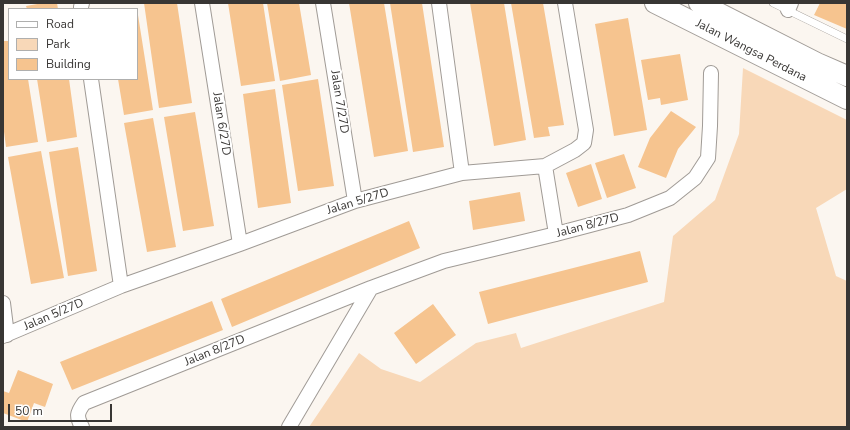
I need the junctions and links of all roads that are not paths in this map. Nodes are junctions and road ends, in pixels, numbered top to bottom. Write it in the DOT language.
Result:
graph roads {
  1 [pos="202,3"];
  2 [pos="323,3"];
  3 [pos="440,3"];
  4 [pos="565,3"];
  5 [pos="655,3"];
  6 [pos="699,3"];
  7 [pos="773,3"];
  8 [pos="790,7"];
  9 [pos="847,39"];
  10 [pos="711,74"];
  11 [pos="847,76"];
  12 [pos="91,80"];
  13 [pos="847,99"];
  14 [pos="545,166"];
  15 [pos="462,173"];
  16 [pos="355,201"];
  17 [pos="556,234"];
  18 [pos="240,244"];
  19 [pos="121,286"];
  20 [pos="371,288"];
  21 [pos="3,303"];
  22 [pos="5,335"];
  23 [pos="82,427"];
  24 [pos="288,427"];
  1 -- 18 [label="street, Jalan 6/27D"];
  2 -- 16 [label="street, Jalan 7/27D"];
  3 -- 15 [label="street"];
  4 -- 14 [label="street, Jalan 5/27D"];
  5 -- 13 [label="main road, Jalan Wangsa Perdana"];
  6 -- 11 [label="main road, Jalan Wangsa Perdana"];
  7 -- 8 [label="lane"];
  8 -- 9 [label="lane"];
  10 -- 17 [label="street, Jalan 8/27D"];
  12 -- 19 [label="street"];
  14 -- 15 [label="street, Jalan 5/27D"];
  14 -- 17 [label="street"];
  15 -- 16 [label="street, Jalan 5/27D"];
  16 -- 18 [label="street, Jalan 5/27D"];
  17 -- 20 [label="street, Jalan 8/27D"];
  18 -- 19 [label="street, Jalan 5/27D"];
  19 -- 22 [label="street, Jalan 5/27D"];
  20 -- 23 [label="street, Jalan 8/27D"];
  20 -- 24 [label="street"];
  21 -- 22 [label="street"];
}
